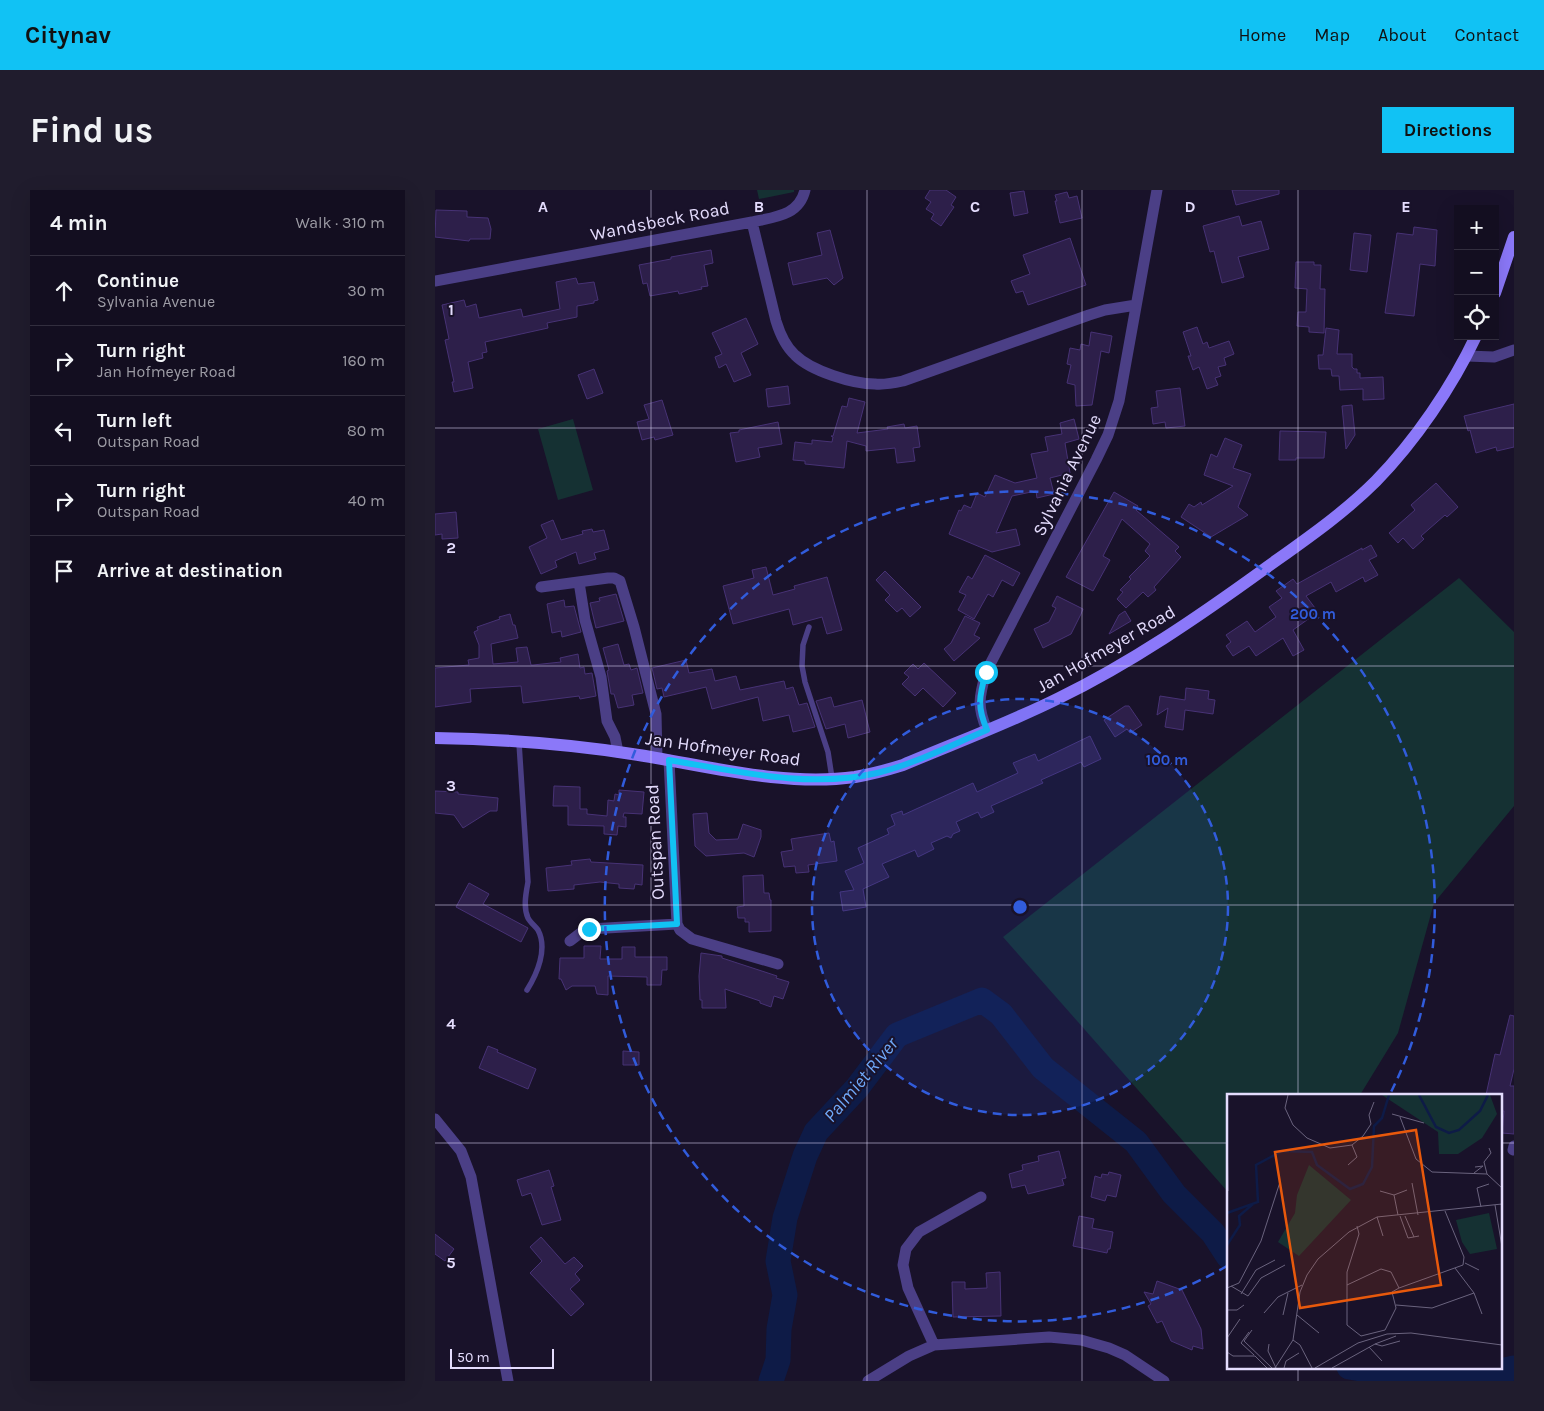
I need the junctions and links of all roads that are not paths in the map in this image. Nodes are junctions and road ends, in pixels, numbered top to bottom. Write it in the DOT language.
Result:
graph roads {
  1 [pos="805,190"];
  2 [pos="1157,190"];
  3 [pos="751,222"];
  4 [pos="1514,236"];
  5 [pos="1499,280"];
  6 [pos="435,281"];
  7 [pos="1136,305"];
  8 [pos="1474,340"];
  9 [pos="1514,350"];
  10 [pos="1467,356"];
  11 [pos="579,582"];
  12 [pos="541,587"];
  13 [pos="809,627"];
  14 [pos="987,730"];
  15 [pos="435,738"];
  16 [pos="519,743"];
  17 [pos="618,752"];
  18 [pos="663,759"];
  19 [pos="832,778"];
  20 [pos="677,924"];
  21 [pos="570,941"];
  22 [pos="778,964"];
  23 [pos="527,990"];
  24 [pos="435,1119"];
  25 [pos="981,1197"];
  26 [pos="934,1345"];
  27 [pos="508,1381"];
  28 [pos="868,1381"];
  29 [pos="1164,1381"];
  1 -- 3 [label="street"];
  2 -- 7 [label="street, Sylvania Avenue"];
  3 -- 6 [label="street, Wandsbeck Road"];
  3 -- 7 [label="street, Wandsbeck Road"];
  4 -- 5 [label="street"];
  7 -- 14 [label="street, Sylvania Avenue"];
  8 -- 10 [label="street, Jan Hofmeyer Road"];
  9 -- 10 [label="street"];
  10 -- 14 [label="street, Jan Hofmeyer Road"];
  11 -- 12 [label="street, Outspan Road"];
  11 -- 17 [label="street"];
  11 -- 18 [label="street, Outspan Road"];
  13 -- 19 [label="lane"];
  14 -- 19 [label="street, Jan Hofmeyer Road"];
  15 -- 16 [label="street, Jan Hofmeyer Road"];
  16 -- 17 [label="street, Jan Hofmeyer Road"];
  16 -- 23 [label="lane"];
  17 -- 18 [label="street, Jan Hofmeyer Road"];
  18 -- 19 [label="street, Jan Hofmeyer Road"];
  18 -- 20 [label="street, Outspan Road"];
  20 -- 21 [label="street, Outspan Road"];
  20 -- 22 [label="street, Outspan Road"];
  24 -- 27 [label="street"];
  25 -- 26 [label="street"];
  26 -- 28 [label="street"];
  26 -- 29 [label="street"];
}
